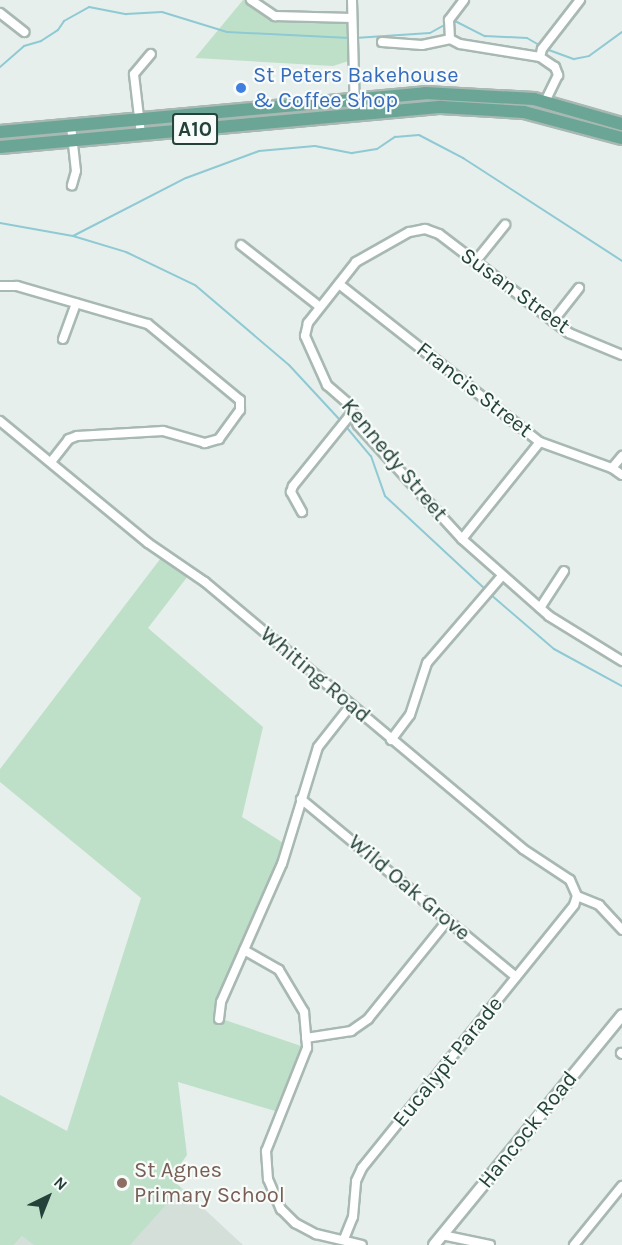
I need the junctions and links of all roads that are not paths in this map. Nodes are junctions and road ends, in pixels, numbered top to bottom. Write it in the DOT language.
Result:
graph roads {
  1 [pos="251,0"];
  2 [pos="351,0"];
  3 [pos="464,0"];
  4 [pos="580,0"];
  5 [pos="0,13"];
  6 [pos="352,18"];
  7 [pos="24,32"];
  8 [pos="450,39"];
  9 [pos="382,42"];
  10 [pos="543,50"];
  11 [pos="151,54"];
  12 [pos="354,98"];
  13 [pos="545,102"];
  14 [pos="355,113"];
  15 [pos="139,119"];
  16 [pos="622,124"];
  17 [pos="71,126"];
  18 [pos="0,132"];
  19 [pos="141,134"];
  20 [pos="622,138"];
  21 [pos="74,139"];
  22 [pos="0,147"];
  23 [pos="72,185"];
  24 [pos="505,225"];
  25 [pos="409,232"];
  26 [pos="241,245"];
  27 [pos="475,262"];
  28 [pos="339,284"];
  29 [pos="0,286"];
  30 [pos="579,288"];
  31 [pos="76,303"];
  32 [pos="320,308"];
  33 [pos="553,321"];
  34 [pos="63,339"];
  35 [pos="622,355"];
  36 [pos="352,413"];
  37 [pos="0,421"];
  38 [pos="540,442"];
  39 [pos="622,456"];
  40 [pos="52,461"];
  41 [pos="612,468"];
  42 [pos="622,475"];
  43 [pos="302,512"];
  44 [pos="462,539"];
  45 [pos="564,571"];
  46 [pos="501,577"];
  47 [pos="540,608"];
  48 [pos="622,661"];
  49 [pos="351,705"];
  50 [pos="391,740"];
  51 [pos="302,800"];
  52 [pos="577,896"];
  53 [pos="448,920"];
  54 [pos="622,930"];
  55 [pos="244,950"];
  56 [pos="516,977"];
  57 [pos="622,1015"];
  58 [pos="219,1019"];
  59 [pos="306,1038"];
  60 [pos="622,1186"];
  61 [pos="442,1235"];
  62 [pos="344,1239"];
  63 [pos="362,1245"];
  64 [pos="435,1245"];
  65 [pos="490,1245"];
  66 [pos="574,1245"];
  1 -- 6 [label="street"];
  2 -- 6 [label="street"];
  3 -- 8 [label="street"];
  4 -- 10 [label="street"];
  5 -- 7 [label="street"];
  6 -- 12 [label="street"];
  8 -- 9 [label="street"];
  8 -- 10 [label="street"];
  10 -- 13 [label="street"];
  11 -- 15 [label="street"];
  12 -- 13 [label="main road, A10"];
  12 -- 14 [label="street"];
  12 -- 15 [label="main road, A10"];
  13 -- 16 [label="main road, A10"];
  14 -- 19 [label="main road, A10"];
  14 -- 20 [label="main road, A10"];
  15 -- 17 [label="main road, A10"];
  15 -- 19 [label="street"];
  17 -- 18 [label="main road, A10"];
  17 -- 21 [label="street"];
  19 -- 21 [label="main road, A10"];
  21 -- 22 [label="main road, A10"];
  21 -- 23 [label="street"];
  24 -- 27 [label="street"];
  25 -- 27 [label="street, Susan Street"];
  25 -- 28 [label="street, Kennedy Street"];
  26 -- 32 [label="street"];
  27 -- 33 [label="street, Susan Street"];
  28 -- 32 [label="street, Kennedy Street"];
  28 -- 38 [label="street, Francis Street"];
  29 -- 31 [label="street"];
  30 -- 33 [label="street"];
  31 -- 34 [label="street"];
  31 -- 40 [label="street"];
  32 -- 36 [label="street, Kennedy Street"];
  33 -- 35 [label="street, Susan Street"];
  36 -- 43 [label="street"];
  36 -- 44 [label="street, Kennedy Street"];
  37 -- 40 [label="street, Whiting Road"];
  38 -- 41 [label="street, Francis Street"];
  38 -- 44 [label="street"];
  39 -- 41 [label="street"];
  40 -- 49 [label="street, Whiting Road"];
  41 -- 42 [label="street, Francis Street"];
  44 -- 46 [label="street, Kennedy Street"];
  45 -- 47 [label="street"];
  46 -- 47 [label="street, Kennedy Street"];
  46 -- 50 [label="street"];
  47 -- 48 [label="street, Kennedy Street"];
  49 -- 50 [label="street, Whiting Road"];
  49 -- 51 [label="street"];
  50 -- 52 [label="street, Whiting Road"];
  51 -- 53 [label="street, Wild Oak Grove"];
  51 -- 55 [label="street"];
  52 -- 54 [label="street, Whiting Road"];
  52 -- 56 [label="street, Eucalypt Parade"];
  53 -- 56 [label="street, Wild Oak Grove"];
  53 -- 59 [label="street"];
  55 -- 58 [label="street"];
  55 -- 59 [label="street"];
  56 -- 62 [label="street, Eucalypt Parade"];
  57 -- 61 [label="main road, Hancock Road"];
  59 -- 62 [label="street"];
  60 -- 66 [label="street"];
  61 -- 64 [label="main road, Hancock Road"];
  61 -- 65 [label="street"];
  62 -- 63 [label="street"];
}
